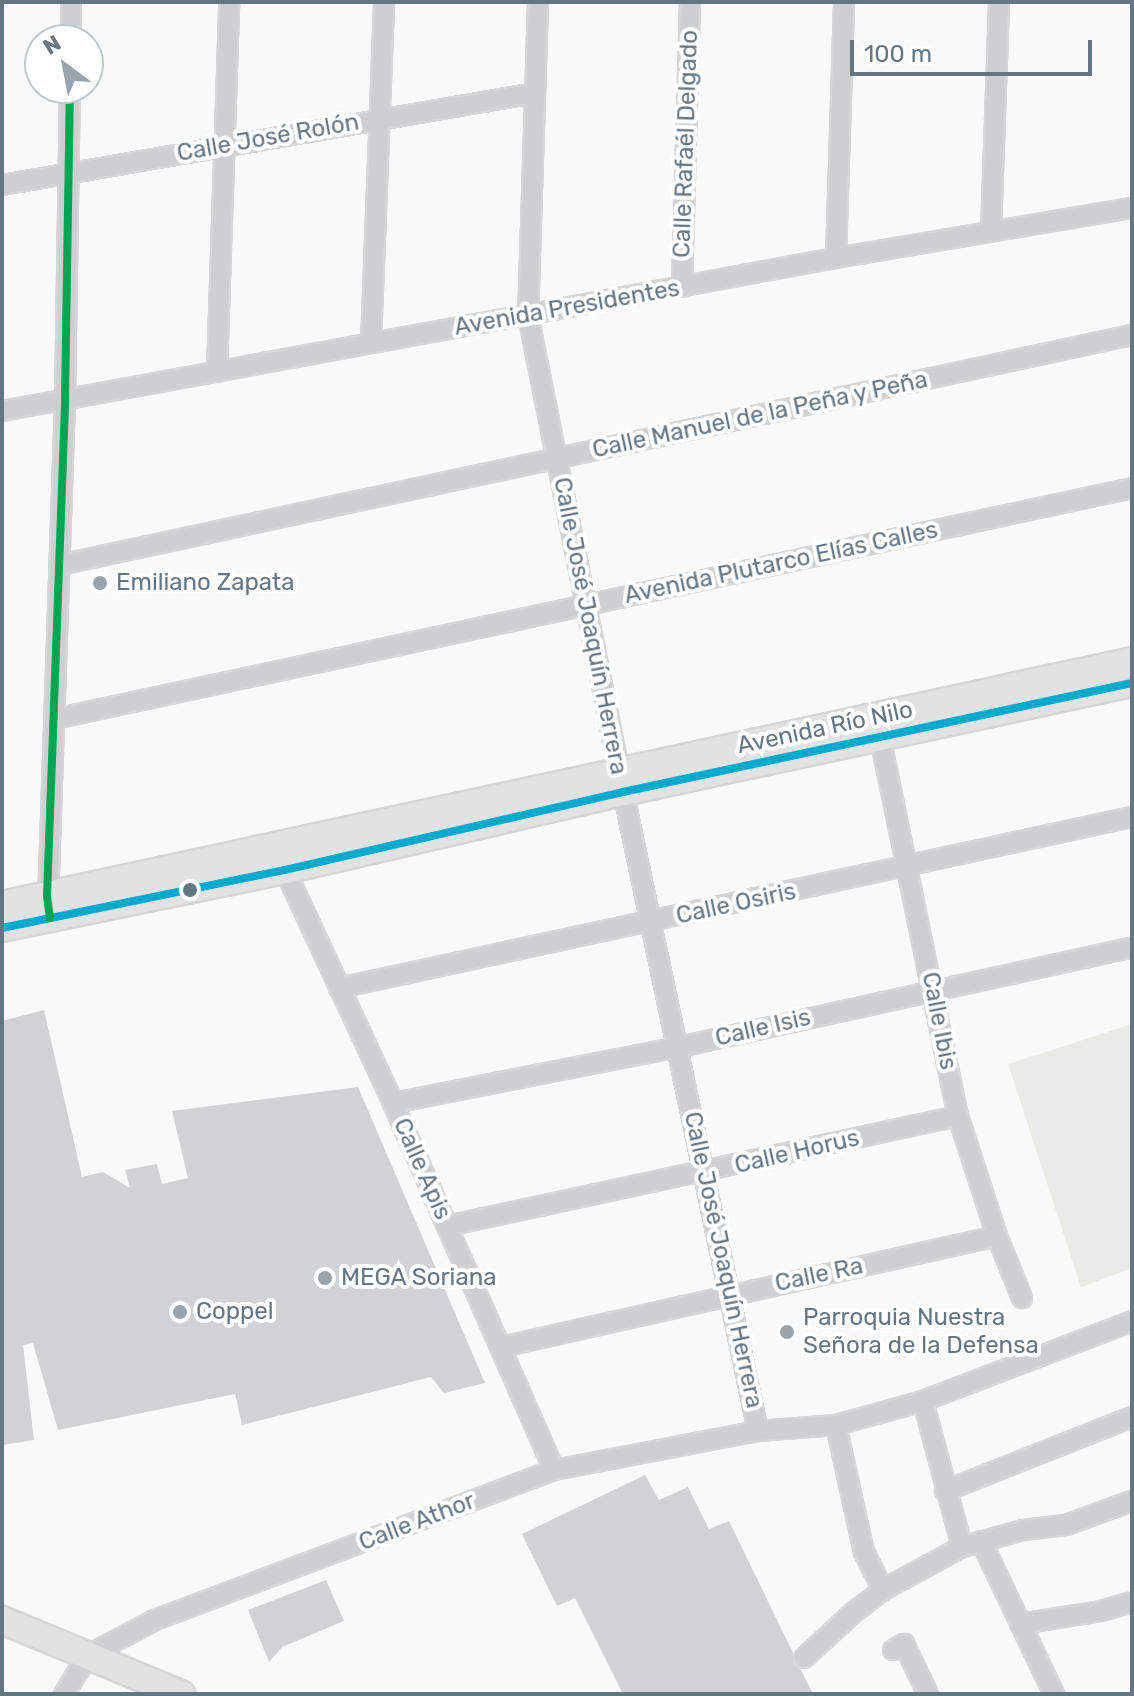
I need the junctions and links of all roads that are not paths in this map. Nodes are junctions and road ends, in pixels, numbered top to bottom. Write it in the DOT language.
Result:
graph roads {
  1 [pos="71,2"];
  2 [pos="229,2"];
  3 [pos="384,2"];
  4 [pos="538,2"];
  5 [pos="690,2"];
  6 [pos="844,2"];
  7 [pos="999,2"];
  8 [pos="71,24"];
  9 [pos="535,93"];
  10 [pos="70,104"];
  11 [pos="380,119"];
  12 [pos="224,146"];
  13 [pos="69,173"];
  14 [pos="2,185"];
  15 [pos="1132,208"];
  16 [pos="991,232"];
  17 [pos="836,258"];
  18 [pos="682,287"];
  19 [pos="528,315"];
  20 [pos="1132,335"];
  21 [pos="371,343"];
  22 [pos="217,372"];
  23 [pos="65,400"];
  24 [pos="2,411"];
  25 [pos="557,459"];
  26 [pos="1132,488"];
  27 [pos="59,565"];
  28 [pos="586,605"];
  29 [pos="1132,661"];
  30 [pos="1132,683"];
  31 [pos="54,719"];
  32 [pos="880,737"];
  33 [pos="621,782"];
  34 [pos="1132,817"];
  35 [pos="907,866"];
  36 [pos="285,870"];
  37 [pos="2,905"];
  38 [pos="48,907"];
  39 [pos="651,922"];
  40 [pos="2,928"];
  41 [pos="1132,947"];
  42 [pos="339,988"];
  43 [pos="933,990"];
  44 [pos="679,1047"];
  45 [pos="393,1103"];
  46 [pos="958,1116"];
  47 [pos="706,1173"];
  48 [pos="447,1226"];
  49 [pos="997,1236"];
  50 [pos="731,1295"];
  51 [pos="1022,1298"];
  52 [pos="1131,1326"];
  53 [pos="501,1347"];
  54 [pos="923,1401"];
  55 [pos="1132,1417"];
  56 [pos="836,1425"];
  57 [pos="758,1431"];
  58 [pos="554,1470"];
  59 [pos="945,1491"];
  60 [pos="1132,1501"];
  61 [pos="981,1541"];
  62 [pos="962,1547"];
  63 [pos="883,1590"];
  64 [pos="1132,1602"];
  65 [pos="2,1620"];
  66 [pos="1020,1624"];
  67 [pos="2,1634"];
  68 [pos="893,1650"];
  69 [pos="804,1658"];
  70 [pos="86,1662"];
  71 [pos="64,1694"];
  72 [pos="142,1694"];
  73 [pos="181,1694"];
  74 [pos="928,1694"];
  75 [pos="1054,1694"];
  1 -- 8 [label="street"];
  2 -- 12 [label="street"];
  3 -- 11 [label="street"];
  4 -- 9 [label="street, Calle José Joaquín Herrera"];
  5 -- 18 [label="street, Calle Rafaél Delgado"];
  6 -- 17 [label="street"];
  7 -- 16 [label="street"];
  9 -- 11 [label="street, Calle José Rolón"];
  9 -- 19 [label="street, Calle José Joaquín Herrera"];
  10 -- 13 [label="street"];
  11 -- 12 [label="street, Calle José Rolón"];
  11 -- 21 [label="street"];
  12 -- 13 [label="street, Calle José Rolón"];
  12 -- 22 [label="street"];
  13 -- 14 [label="street, Calle José Rolón"];
  13 -- 23 [label="street"];
  15 -- 16 [label="street, Avenida Presidentes"];
  16 -- 17 [label="street, Avenida Presidentes"];
  17 -- 18 [label="street, Avenida Presidentes"];
  18 -- 19 [label="street, Avenida Presidentes"];
  19 -- 21 [label="street, Avenida Presidentes"];
  19 -- 25 [label="street, Calle José Joaquín Herrera"];
  20 -- 25 [label="street, Calle Manuel de la Peña y Peña"];
  21 -- 22 [label="street, Avenida Presidentes"];
  22 -- 23 [label="street, Avenida Presidentes"];
  23 -- 24 [label="street, Avenida Presidentes"];
  23 -- 27 [label="street"];
  25 -- 27 [label="street, Calle Manuel de la Peña y Peña"];
  25 -- 28 [label="street, Calle José Joaquín Herrera"];
  26 -- 28 [label="street, Avenida Plutarco Elías Calles"];
  27 -- 31 [label="street"];
  28 -- 31 [label="street, Avenida Plutarco Elías Calles"];
  28 -- 33 [label="street, Calle José Joaquín Herrera"];
  29 -- 33 [label="main road, Avenida Río Nilo"];
  30 -- 32 [label="main road, Avenida Río Nilo"];
  31 -- 38 [label="street"];
  32 -- 33 [label="main road, Avenida Río Nilo"];
  32 -- 35 [label="street, Calle Ibis"];
  33 -- 36 [label="main road, Avenida Río Nilo"];
  33 -- 38 [label="main road, Avenida Río Nilo"];
  33 -- 39 [label="street, Calle José Joaquín Herrera"];
  34 -- 35 [label="street, Calle Osiris"];
  35 -- 39 [label="street, Calle Osiris"];
  35 -- 43 [label="street, Calle Ibis"];
  36 -- 38 [label="main road, Avenida Río Nilo"];
  36 -- 42 [label="street, Calle Apis"];
  37 -- 38 [label="main road, Avenida Río Nilo"];
  38 -- 40 [label="main road, Avenida Río Nilo"];
  39 -- 42 [label="street, Calle Osiris"];
  39 -- 44 [label="street, Calle José Joaquín Herrera"];
  41 -- 43 [label="street, Calle Isis"];
  42 -- 45 [label="street, Calle Apis"];
  43 -- 44 [label="street, Calle Isis"];
  43 -- 46 [label="street, Calle Ibis"];
  44 -- 45 [label="street, Calle Isis"];
  44 -- 47 [label="street, Calle José Joaquín Herrera"];
  45 -- 48 [label="street, Calle Apis"];
  46 -- 47 [label="street, Calle Horus"];
  46 -- 49 [label="street, Calle Ibis"];
  47 -- 48 [label="street, Calle Horus"];
  47 -- 50 [label="street, Calle José Joaquín Herrera"];
  48 -- 53 [label="street, Calle Apis"];
  49 -- 50 [label="street, Calle Ra"];
  49 -- 51 [label="street, Calle Ibis"];
  50 -- 53 [label="street, Calle Ra"];
  50 -- 57 [label="street, Calle José Joaquín Herrera"];
  52 -- 54 [label="street, Calle Athor"];
  53 -- 58 [label="street, Calle Apis"];
  54 -- 56 [label="street, Calle Athor"];
  54 -- 59 [label="street"];
  55 -- 59 [label="street"];
  56 -- 57 [label="street, Calle Athor"];
  56 -- 63 [label="street"];
  57 -- 58 [label="street, Calle Athor"];
  58 -- 70 [label="street, Calle Athor"];
  59 -- 62 [label="street"];
  60 -- 61 [label="street"];
  61 -- 62 [label="street"];
  61 -- 66 [label="street"];
  62 -- 63 [label="street"];
  63 -- 69 [label="street"];
  64 -- 66 [label="street"];
  65 -- 70 [label="main road"];
  66 -- 75 [label="street"];
  67 -- 70 [label="main road"];
  68 -- 74 [label="street"];
  70 -- 71 [label="street"];
  70 -- 72 [label="main road"];
  70 -- 73 [label="main road"];
}
